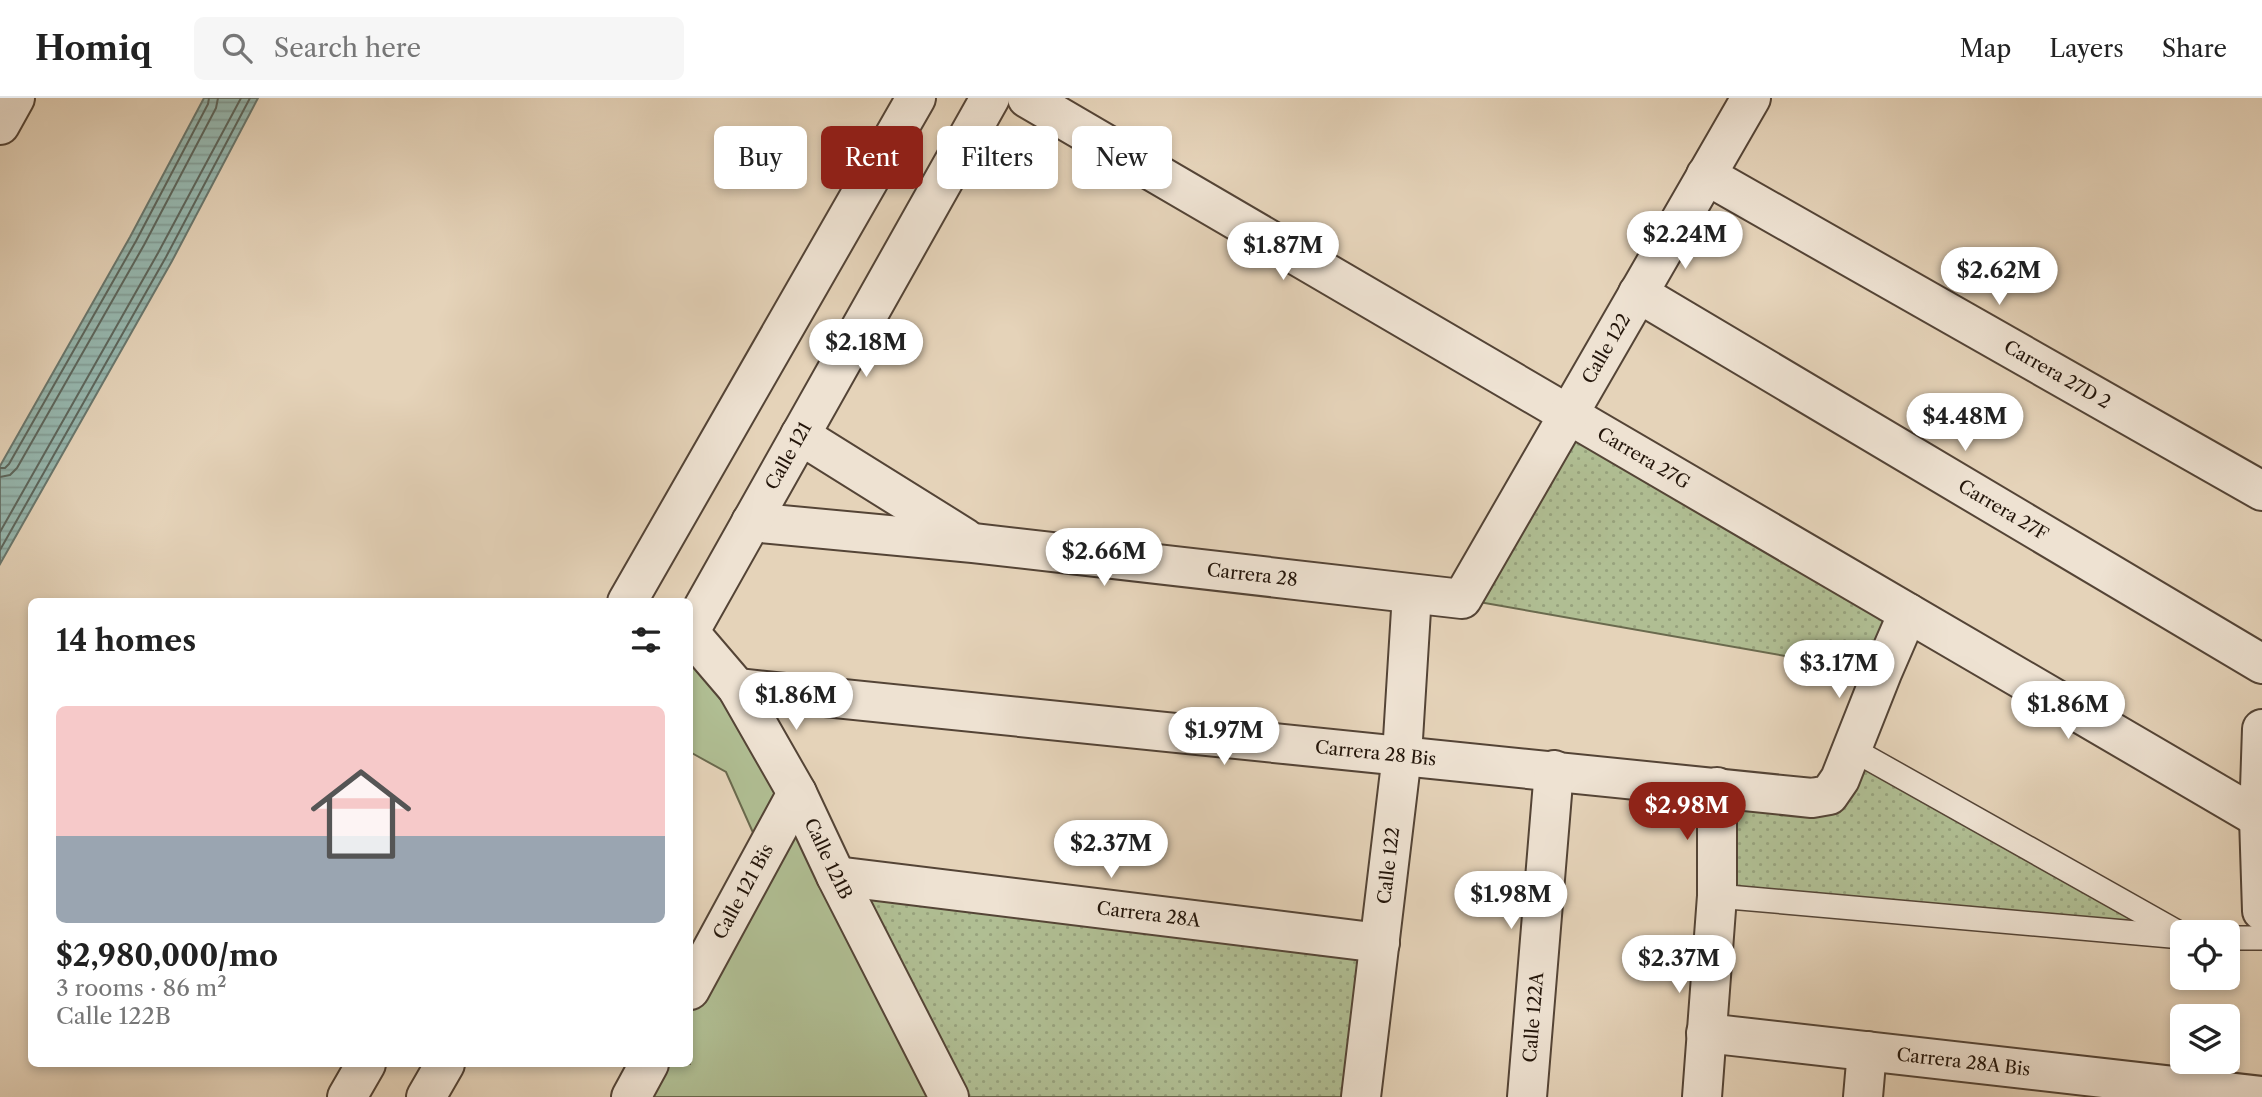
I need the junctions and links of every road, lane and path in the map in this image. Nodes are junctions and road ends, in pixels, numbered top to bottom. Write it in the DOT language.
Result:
graph roads {
  1 [pos="15,98"];
  2 [pos="916,98"];
  3 [pos="990,98"];
  4 [pos="1027,98"];
  5 [pos="1751,98"];
  6 [pos="0,125"];
  7 [pos="1706,175"];
  8 [pos="1638,293"];
  9 [pos="1568,414"];
  10 [pos="800,435"];
  11 [pos="2262,491"];
  12 [pos="751,522"];
  13 [pos="973,543"];
  14 [pos="1412,594"];
  15 [pos="629,598"];
  16 [pos="1462,599"];
  17 [pos="1908,613"];
  18 [pos="693,627"];
  19 [pos="693,636"];
  20 [pos="2262,664"];
  21 [pos="737,688"];
  22 [pos="2262,729"];
  23 [pos="1402,755"];
  24 [pos="1846,764"];
  25 [pos="1554,770"];
  26 [pos="1717,787"];
  27 [pos="797,793"];
  28 [pos="2259,818"];
  29 [pos="836,876"];
  30 [pos="1717,897"];
  31 [pos="2262,911"];
  32 [pos="2170,930"];
  33 [pos="2170,935"];
  34 [pos="2240,938"];
  35 [pos="2262,938"];
  36 [pos="1380,943"];
  37 [pos="693,984"];
  38 [pos="1706,1032"];
  39 [pos="1867,1051"];
  40 [pos="364,1067"];
  41 [pos="443,1067"];
  42 [pos="647,1067"];
  43 [pos="2061,1085"];
  44 [pos="2262,1096"];
  45 [pos="347,1097"];
  46 [pos="426,1097"];
  47 [pos="631,1097"];
  48 [pos="949,1097"];
  49 [pos="1361,1097"];
  50 [pos="1527,1097"];
  51 [pos="1702,1097"];
  52 [pos="1863,1097"];
  1 -- 6 [label="street"];
  2 -- 15 [label="street"];
  3 -- 10 [label="street, Calle 121"];
  4 -- 9 [label="street, Carrera 27G"];
  5 -- 7 [label="street, Calle 122"];
  7 -- 8 [label="street, Calle 122"];
  7 -- 11 [label="street, Carrera 27D 2"];
  8 -- 9 [label="street, Calle 122"];
  8 -- 20 [label="street, Carrera 27F"];
  9 -- 16 [label="street, Calle 122"];
  9 -- 17 [label="street, Carrera 27G"];
  10 -- 12 [label="street, Calle 121"];
  10 -- 13 [label="street"];
  12 -- 13 [label="street, Carrera 28"];
  12 -- 18 [label="street, Calle 121"];
  13 -- 14 [label="street, Carrera 28"];
  14 -- 16 [label="street, Carrera 28"];
  14 -- 23 [label="street, Calle 122"];
  17 -- 24 [label="street"];
  17 -- 28 [label="street, Carrera 27G"];
  19 -- 21 [label="street, Calle 121B"];
  21 -- 23 [label="street, Carrera 28 Bis"];
  21 -- 27 [label="street, Calle 121B"];
  22 -- 28 [label="street"];
  23 -- 25 [label="street, Carrera 28 Bis"];
  23 -- 36 [label="street, Calle 122"];
  24 -- 26 [label="street, Carrera 28 Bis"];
  24 -- 32 [label="lane"];
  25 -- 26 [label="street, Carrera 28 Bis"];
  25 -- 50 [label="street, Calle 122A"];
  26 -- 30 [label="street"];
  27 -- 29 [label="street, Calle 121B"];
  27 -- 37 [label="street, Calle 121 Bis"];
  28 -- 31 [label="street"];
  29 -- 36 [label="street, Carrera 28A"];
  29 -- 48 [label="street, Calle 121B"];
  30 -- 33 [label="lane"];
  30 -- 38 [label="street"];
  34 -- 35 [label="lane"];
  36 -- 49 [label="street, Calle 122"];
  38 -- 39 [label="street, Carrera 28A Bis"];
  38 -- 51 [label="street"];
  39 -- 43 [label="street, Carrera 28A Bis"];
  39 -- 52 [label="street"];
  40 -- 45 [label="street"];
  41 -- 46 [label="street"];
  42 -- 47 [label="street"];
  43 -- 44 [label="street, Carrera 28A Bis"];
}
